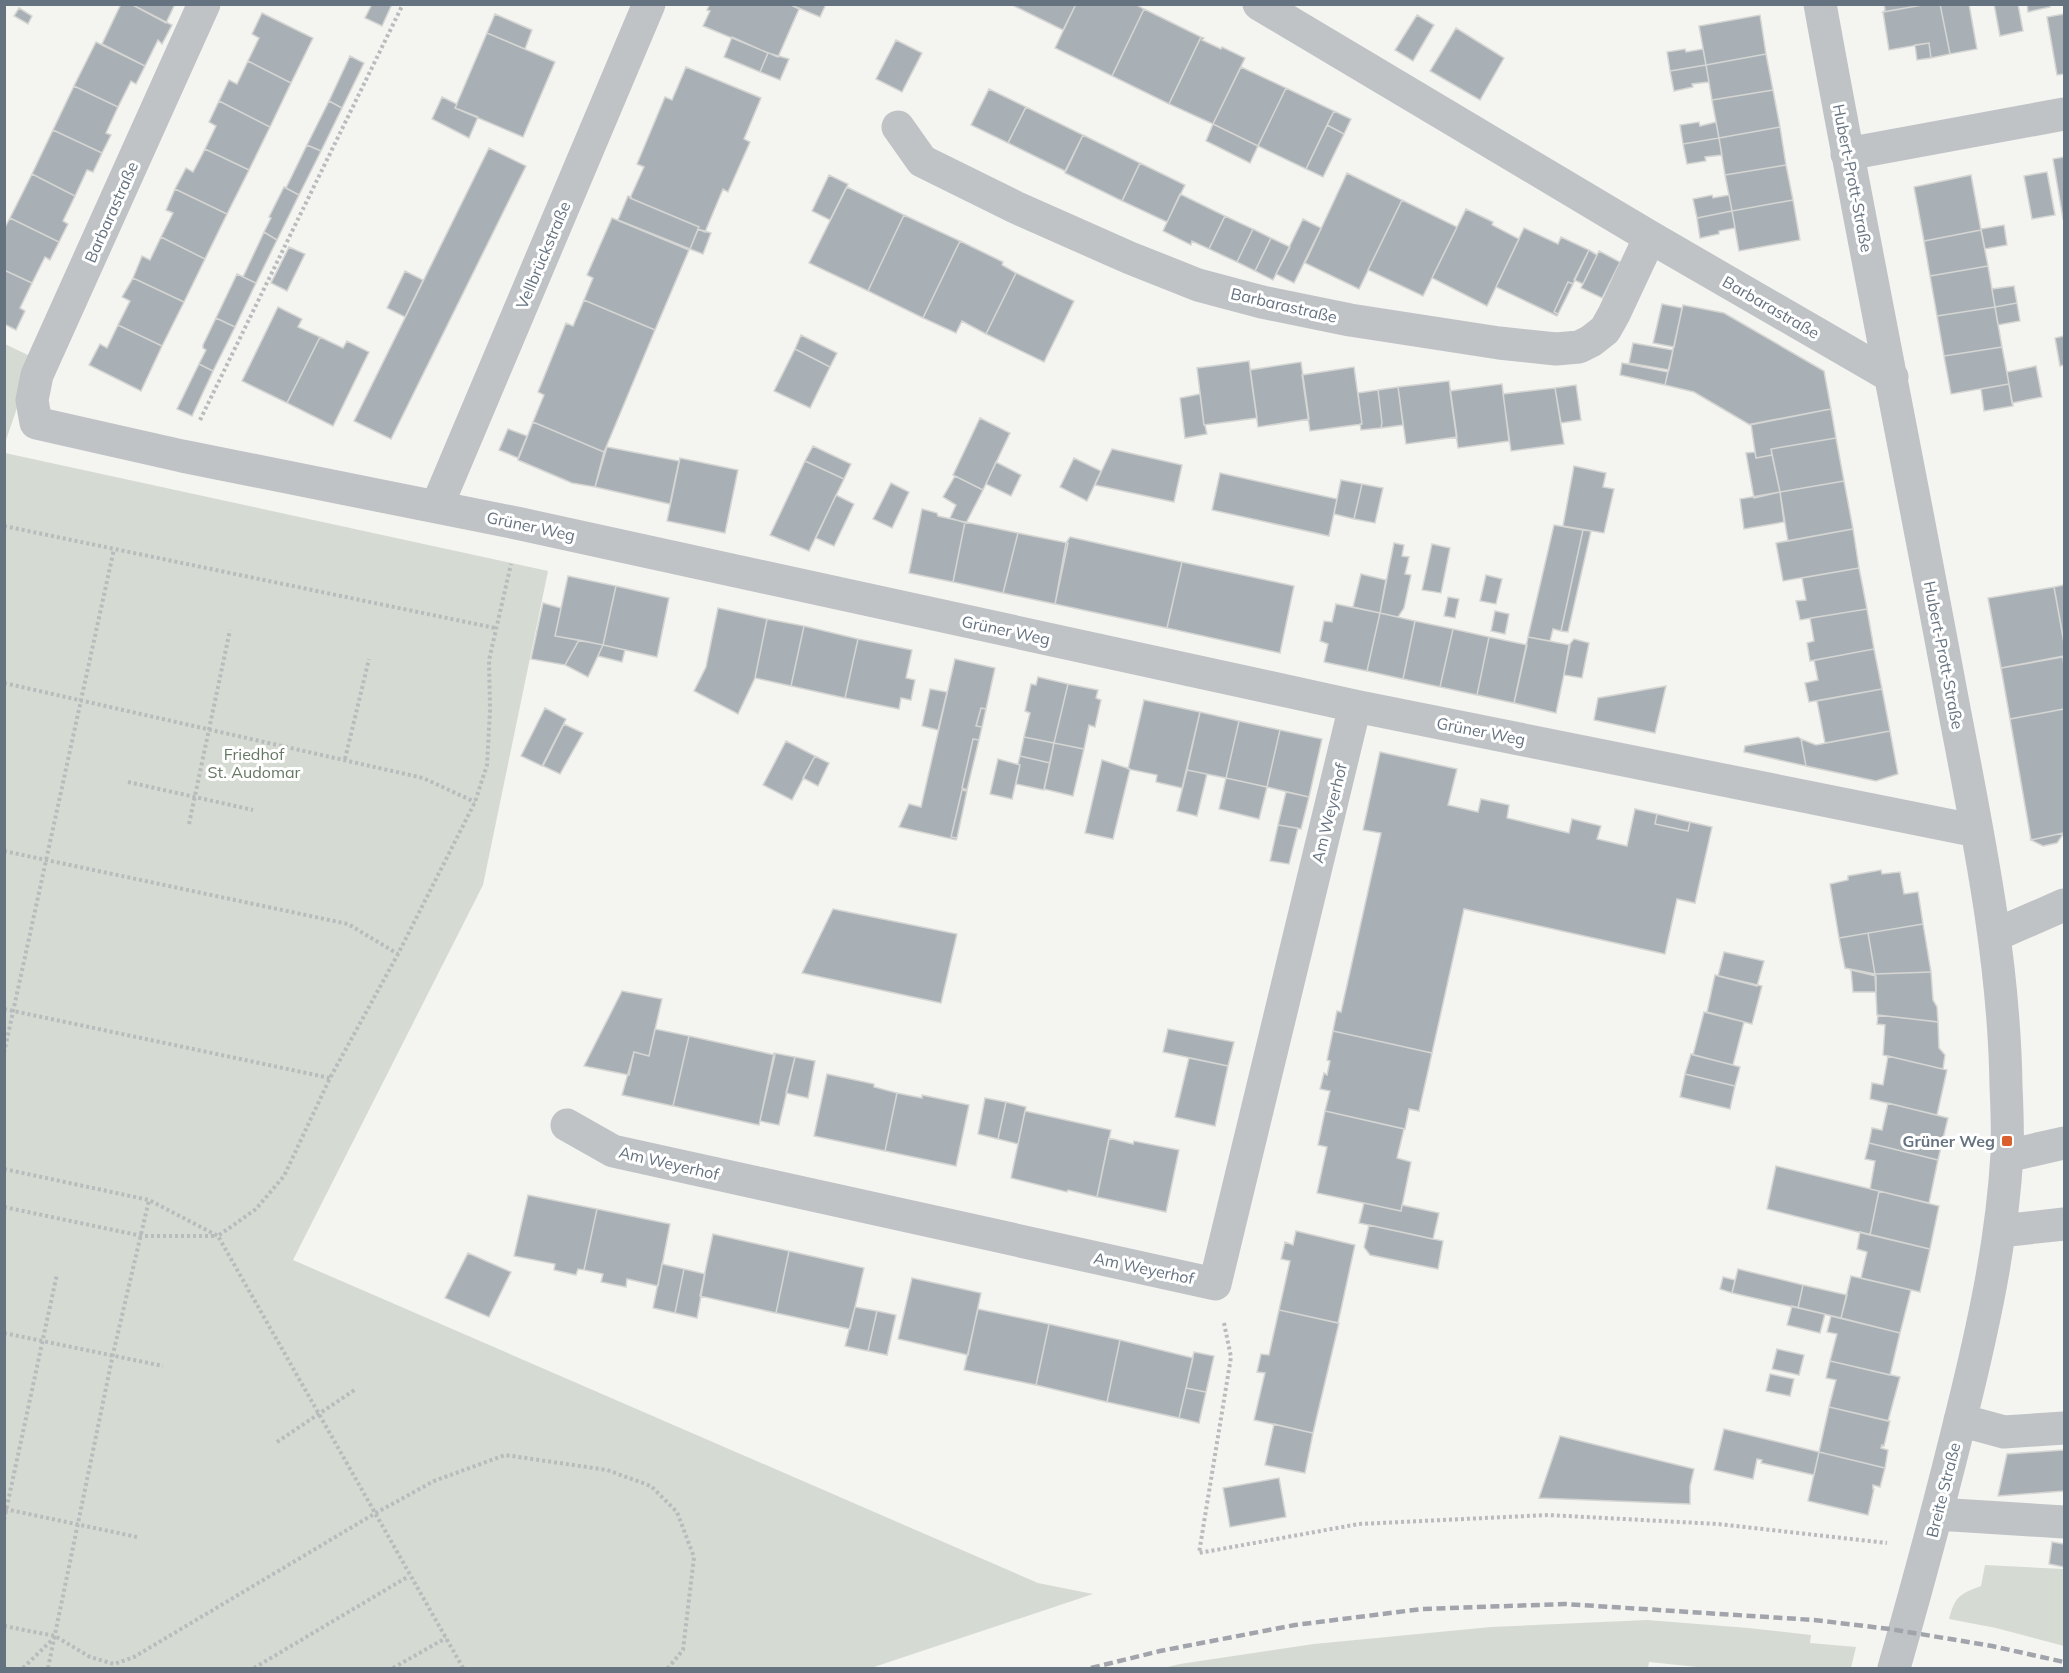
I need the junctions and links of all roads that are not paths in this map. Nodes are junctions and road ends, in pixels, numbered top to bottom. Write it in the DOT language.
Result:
graph roads {
  1 [pos="204,4"];
  2 [pos="649,4"];
  3 [pos="1259,4"];
  4 [pos="1821,4"];
  5 [pos="2064,114"];
  6 [pos="898,127"];
  7 [pos="1847,154"];
  8 [pos="1650,237"];
  9 [pos="1892,377"];
  10 [pos="36,423"];
  11 [pos="437,506"];
  12 [pos="1355,706"];
  13 [pos="1977,831"];
  14 [pos="2064,905"];
  15 [pos="1995,935"];
  16 [pos="567,1125"];
  17 [pos="2064,1143"];
  18 [pos="2007,1156"];
  19 [pos="2064,1224"];
  20 [pos="2000,1231"];
  21 [pos="1987,1311"];
  22 [pos="1960,1420"];
  23 [pos="2064,1428"];
  24 [pos="1937,1514"];
  25 [pos="2064,1522"];
  26 [pos="1894,1668"];
  1 -- 10 [label="street, Barbarastraße"];
  2 -- 11 [label="street, Vellbrückstraße"];
  3 -- 8 [label="street, Barbarastraße"];
  4 -- 7 [label="street, Hubert-Prott-Straße"];
  5 -- 7 [label="street"];
  6 -- 8 [label="street, Barbarastraße"];
  7 -- 9 [label="street, Hubert-Prott-Straße"];
  8 -- 9 [label="street, Barbarastraße"];
  9 -- 13 [label="street, Hubert-Prott-Straße"];
  10 -- 11 [label="street, Grüner Weg"];
  11 -- 12 [label="street, Grüner Weg"];
  12 -- 13 [label="street, Grüner Weg"];
  12 -- 16 [label="street, Am Weyerhof"];
  13 -- 15 [label="street, Hubert-Prott-Straße"];
  14 -- 15 [label="street"];
  15 -- 18 [label="street, Hubert-Prott-Straße"];
  17 -- 18 [label="street"];
  18 -- 20 [label="street, Hubert-Prott-Straße"];
  19 -- 20 [label="street"];
  20 -- 21 [label="street, Hubert-Prott-Straße"];
  21 -- 22 [label="street, Breite Straße"];
  22 -- 23 [label="street"];
  22 -- 24 [label="street, Breite Straße"];
  24 -- 25 [label="street"];
  24 -- 26 [label="street, Breite Straße"];
}
